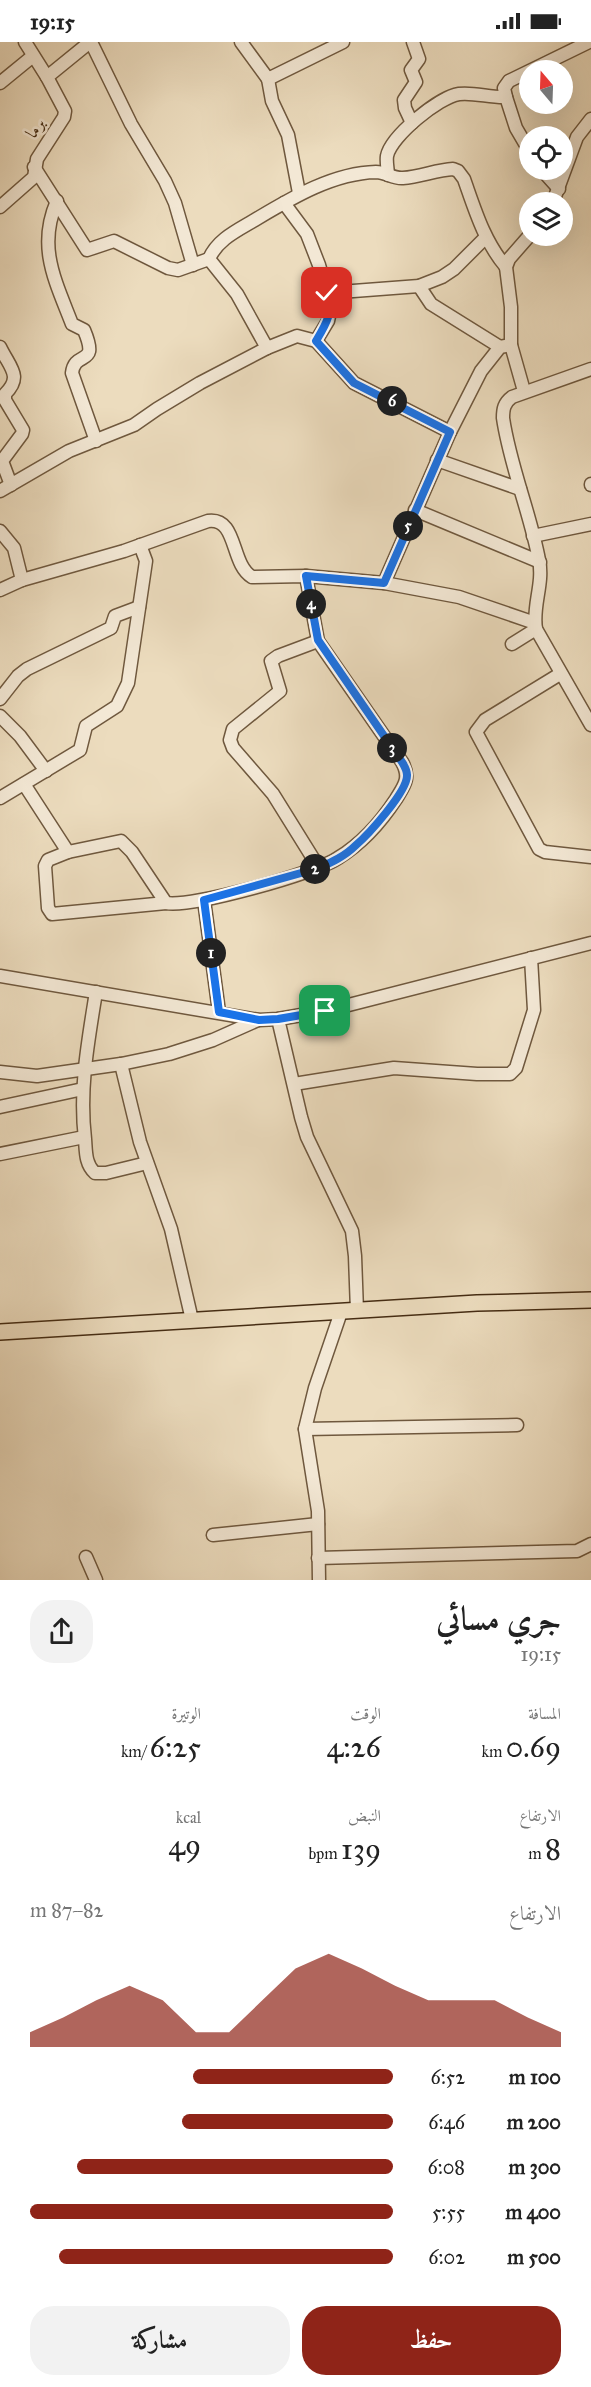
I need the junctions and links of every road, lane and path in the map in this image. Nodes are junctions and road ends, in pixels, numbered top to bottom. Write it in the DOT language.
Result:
graph roads {
  1 [pos="25,42"];
  2 [pos="90,42"];
  3 [pos="241,42"];
  4 [pos="343,42"];
  5 [pos="413,42"];
  6 [pos="589,42"];
  7 [pos="33,56"];
  8 [pos="47,77"];
  9 [pos="268,79"];
  10 [pos="0,83"];
  11 [pos="506,97"];
  12 [pos="591,119"];
  13 [pos="412,123"];
  14 [pos="519,133"];
  15 [pos="34,167"];
  16 [pos="388,175"];
  17 [pos="551,180"];
  18 [pos="559,189"];
  19 [pos="558,192"];
  20 [pos="299,193"];
  21 [pos="57,201"];
  22 [pos="284,203"];
  23 [pos="0,207"];
  24 [pos="485,237"];
  25 [pos="520,246"];
  26 [pos="210,259"];
  27 [pos="193,265"];
  28 [pos="506,267"];
  29 [pos="419,286"];
  30 [pos="327,293"];
  31 [pos="316,341"];
  32 [pos="505,346"];
  33 [pos="0,347"];
  34 [pos="267,348"];
  35 [pos="591,369"];
  36 [pos="524,391"];
  37 [pos="450,432"];
  38 [pos="96,441"];
  39 [pos="437,460"];
  40 [pos="6,488"];
  41 [pos="520,489"];
  42 [pos="415,510"];
  43 [pos="591,524"];
  44 [pos="0,531"];
  45 [pos="533,536"];
  46 [pos="140,545"];
  47 [pos="540,562"];
  48 [pos="306,576"];
  49 [pos="22,580"];
  50 [pos="384,583"];
  51 [pos="0,590"];
  52 [pos="139,607"];
  53 [pos="536,626"];
  54 [pos="318,640"];
  55 [pos="512,644"];
  56 [pos="560,674"];
  57 [pos="0,699"];
  58 [pos="0,716"];
  59 [pos="591,725"];
  60 [pos="46,771"];
  61 [pos="24,784"];
  62 [pos="0,798"];
  63 [pos="68,852"];
  64 [pos="591,857"];
  65 [pos="319,868"];
  66 [pos="204,900"];
  67 [pos="166,903"];
  68 [pos="591,943"];
  69 [pos="531,958"];
  70 [pos="0,976"];
  71 [pos="96,992"];
  72 [pos="219,1012"];
  73 [pos="278,1019"];
  74 [pos="259,1020"];
  75 [pos="121,1064"];
  76 [pos="83,1071"];
  77 [pos="0,1072"];
  78 [pos="294,1084"];
  79 [pos="83,1089"];
  80 [pos="0,1107"];
  81 [pos="84,1137"];
  82 [pos="0,1154"];
  83 [pos="147,1163"];
  84 [pos="591,1300"];
  85 [pos="357,1311"];
  86 [pos="341,1312"];
  87 [pos="192,1320"];
  88 [pos="0,1332"];
  89 [pos="517,1425"];
  90 [pos="305,1430"];
  91 [pos="318,1524"];
  92 [pos="213,1535"];
  93 [pos="591,1544"];
  94 [pos="86,1557"];
  95 [pos="318,1558"];
  96 [pos="96,1580"];
  97 [pos="319,1580"];
  1 -- 7 [label="street"];
  2 -- 8 [label="street"];
  2 -- 27 [label="street"];
  3 -- 9 [label="street"];
  4 -- 9 [label="street"];
  5 -- 13 [label="street"];
  6 -- 11 [label="street"];
  7 -- 8 [label="street"];
  7 -- 10 [label="street"];
  8 -- 15 [label="street, برما"];
  9 -- 20 [label="street"];
  11 -- 13 [label="street"];
  11 -- 14 [label="street"];
  12 -- 18 [label="street"];
  13 -- 16 [label="street"];
  15 -- 21 [label="street"];
  15 -- 23 [label="street, برما"];
  16 -- 20 [label="street"];
  16 -- 24 [label="street"];
  17 -- 18 [label="street"];
  18 -- 19 [label="street"];
  20 -- 22 [label="street"];
  21 -- 27 [label="street"];
  21 -- 38 [label="street"];
  22 -- 26 [label="street"];
  22 -- 30 [label="street"];
  24 -- 28 [label="street"];
  24 -- 29 [label="street"];
  25 -- 28 [label="street"];
  26 -- 27 [label="street"];
  26 -- 34 [label="street"];
  28 -- 32 [label="street"];
  29 -- 30 [label="street"];
  29 -- 32 [label="street"];
  30 -- 31 [label="street"];
  31 -- 34 [label="street"];
  31 -- 37 [label="street"];
  32 -- 36 [label="street"];
  32 -- 37 [label="street"];
  33 -- 40 [label="street"];
  34 -- 38 [label="street"];
  35 -- 36 [label="street"];
  36 -- 41 [label="street"];
  37 -- 39 [label="street"];
  38 -- 40 [label="street"];
  39 -- 41 [label="street"];
  39 -- 42 [label="street"];
  41 -- 45 [label="street"];
  42 -- 47 [label="street"];
  42 -- 50 [label="street"];
  43 -- 45 [label="street"];
  44 -- 49 [label="street"];
  45 -- 47 [label="street"];
  46 -- 48 [label="street"];
  46 -- 49 [label="street"];
  46 -- 52 [label="street"];
  47 -- 53 [label="street"];
  48 -- 50 [label="street"];
  48 -- 54 [label="street"];
  49 -- 51 [label="street"];
  50 -- 53 [label="street"];
  52 -- 57 [label="street"];
  52 -- 60 [label="street"];
  53 -- 55 [label="street"];
  53 -- 56 [label="street"];
  54 -- 65 [label="street"];
  54 -- 65 [label="street"];
  56 -- 59 [label="street"];
  56 -- 64 [label="street"];
  58 -- 60 [label="street"];
  60 -- 61 [label="street"];
  61 -- 62 [label="street"];
  61 -- 63 [label="street"];
  63 -- 67 [label="street"];
  63 -- 67 [label="street"];
  65 -- 66 [label="street"];
  66 -- 67 [label="street"];
  66 -- 72 [label="street"];
  68 -- 69 [label="street"];
  69 -- 73 [label="street"];
  69 -- 78 [label="street"];
  70 -- 71 [label="street"];
  71 -- 72 [label="street"];
  71 -- 76 [label="street"];
  72 -- 74 [label="street"];
  73 -- 74 [label="street"];
  73 -- 78 [label="street"];
  74 -- 75 [label="street"];
  75 -- 76 [label="street"];
  75 -- 83 [label="street"];
  76 -- 77 [label="street"];
  76 -- 79 [label="street"];
  78 -- 85 [label="street"];
  79 -- 80 [label="street"];
  79 -- 81 [label="street"];
  81 -- 82 [label="street"];
  81 -- 83 [label="street"];
  83 -- 87 [label="street"];
  84 -- 85 [label="main road"];
  85 -- 86 [label="main road"];
  86 -- 87 [label="main road"];
  86 -- 90 [label="street"];
  87 -- 88 [label="main road"];
  89 -- 90 [label="street"];
  90 -- 91 [label="street"];
  91 -- 92 [label="street"];
  91 -- 95 [label="street"];
  93 -- 95 [label="street"];
  94 -- 96 [label="street"];
  95 -- 97 [label="street"];
}
